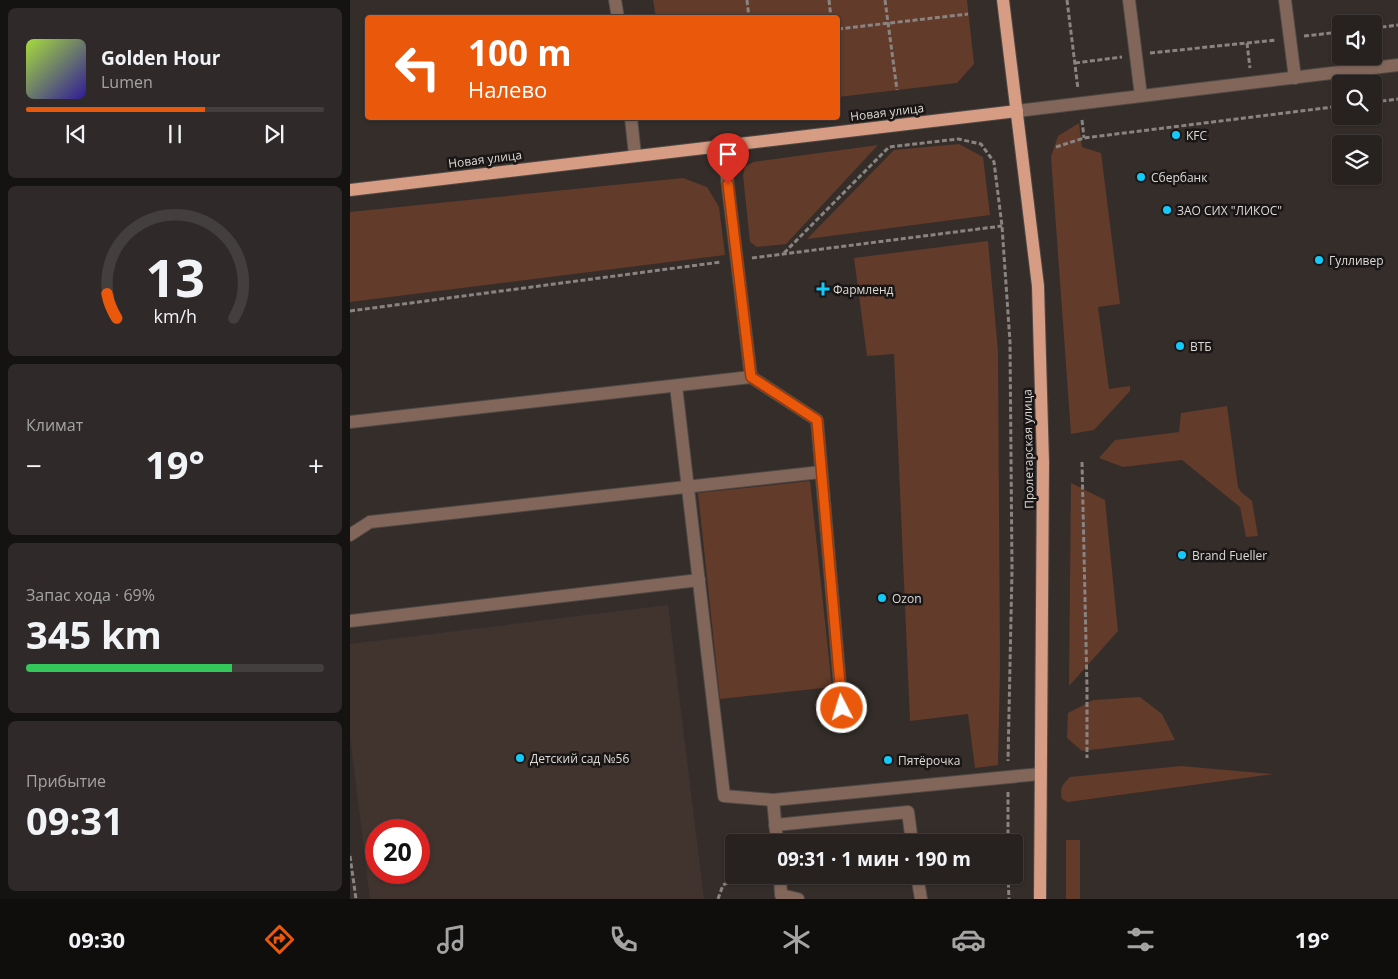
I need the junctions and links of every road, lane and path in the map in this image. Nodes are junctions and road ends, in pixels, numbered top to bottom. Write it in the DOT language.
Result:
graph roads {
  1 [pos="615,0"];
  2 [pos="747,0"];
  3 [pos="829,0"];
  4 [pos="885,0"];
  5 [pos="1003,0"];
  6 [pos="1067,0"];
  7 [pos="1129,0"];
  8 [pos="1285,0"];
  9 [pos="968,14"];
  10 [pos="618,15"];
  11 [pos="749,15"];
  12 [pos="831,15"];
  13 [pos="888,24"];
  14 [pos="1398,24"];
  15 [pos="1382,27"];
  16 [pos="840,29"];
  17 [pos="1332,33"];
  18 [pos="1290,38"];
  19 [pos="1247,43"];
  20 [pos="1136,55"];
  21 [pos="1398,65"];
  22 [pos="1295,78"];
  23 [pos="1252,83"];
  24 [pos="897,90"];
  25 [pos="1140,96"];
  26 [pos="1398,100"];
  27 [pos="1382,101"];
  28 [pos="1332,107"];
  29 [pos="1016,111"];
  30 [pos="631,120"];
  31 [pos="723,145"];
  32 [pos="1056,147"];
  33 [pos="636,155"];
  34 [pos="350,190"];
  35 [pos="1002,226"];
  36 [pos="784,253"];
  37 [pos="737,260"];
  38 [pos="350,310"];
  39 [pos="751,377"];
  40 [pos="676,386"];
  41 [pos="350,422"];
  42 [pos="1082,462"];
  43 [pos="821,472"];
  44 [pos="687,486"];
  45 [pos="350,535"];
  46 [pos="699,580"];
  47 [pos="350,621"];
  48 [pos="842,708"];
  49 [pos="1087,758"];
  50 [pos="1040,774"];
  51 [pos="1008,778"];
  52 [pos="773,800"];
  53 [pos="775,825"];
  54 [pos="776,834"];
  55 [pos="911,834"];
  56 [pos="1008,834"];
  57 [pos="350,856"];
  58 [pos="727,884"];
  59 [pos="781,884"];
  60 [pos="918,884"];
  61 [pos="1008,884"];
  62 [pos="356,899"];
  63 [pos="718,899"];
  64 [pos="798,899"];
  65 [pos="921,899"];
  66 [pos="1009,899"];
  67 [pos="1040,899"];
  1 -- 10 [label="street"];
  2 -- 11 [label="path"];
  3 -- 12 [label="path"];
  4 -- 13 [label="path"];
  5 -- 29 [label="main road, Пролетарская улица"];
  6 -- 20 [label="path"];
  7 -- 20 [label="street"];
  8 -- 18 [label="street"];
  9 -- 13 [label="path"];
  13 -- 16 [label="path"];
  13 -- 24 [label="path"];
  14 -- 15 [label="path"];
  17 -- 18 [label="path"];
  18 -- 19 [label="path"];
  18 -- 22 [label="street"];
  19 -- 20 [label="path"];
  19 -- 23 [label="path"];
  20 -- 25 [label="street"];
  21 -- 22 [label="street, Новая улица"];
  22 -- 23 [label="street, Новая улица"];
  23 -- 25 [label="street, Новая улица"];
  25 -- 29 [label="street, Новая улица"];
  26 -- 27 [label="path"];
  28 -- 32 [label="path"];
  29 -- 31 [label="main road, Новая улица"];
  29 -- 50 [label="main road, Пролетарская улица"];
  30 -- 33 [label="street"];
  31 -- 33 [label="main road, Новая улица"];
  31 -- 37 [label="street"];
  33 -- 34 [label="main road, Новая улица"];
  35 -- 36 [label="path"];
  35 -- 36 [label="path"];
  35 -- 51 [label="path"];
  36 -- 37 [label="path"];
  37 -- 38 [label="path"];
  37 -- 39 [label="street"];
  39 -- 40 [label="street"];
  39 -- 43 [label="street"];
  40 -- 41 [label="street"];
  40 -- 44 [label="street"];
  42 -- 49 [label="path"];
  43 -- 44 [label="street"];
  43 -- 48 [label="street"];
  44 -- 45 [label="street"];
  44 -- 46 [label="street"];
  46 -- 47 [label="street"];
  46 -- 52 [label="street"];
  50 -- 51 [label="street"];
  50 -- 67 [label="main road, Пролетарская улица"];
  51 -- 52 [label="street"];
  51 -- 56 [label="path"];
  52 -- 53 [label="street"];
  53 -- 54 [label="street"];
  53 -- 55 [label="street"];
  57 -- 62 [label="path"];
  58 -- 63 [label="path"];
  59 -- 64 [label="street"];
  60 -- 65 [label="street"];
  61 -- 66 [label="path"];
}
